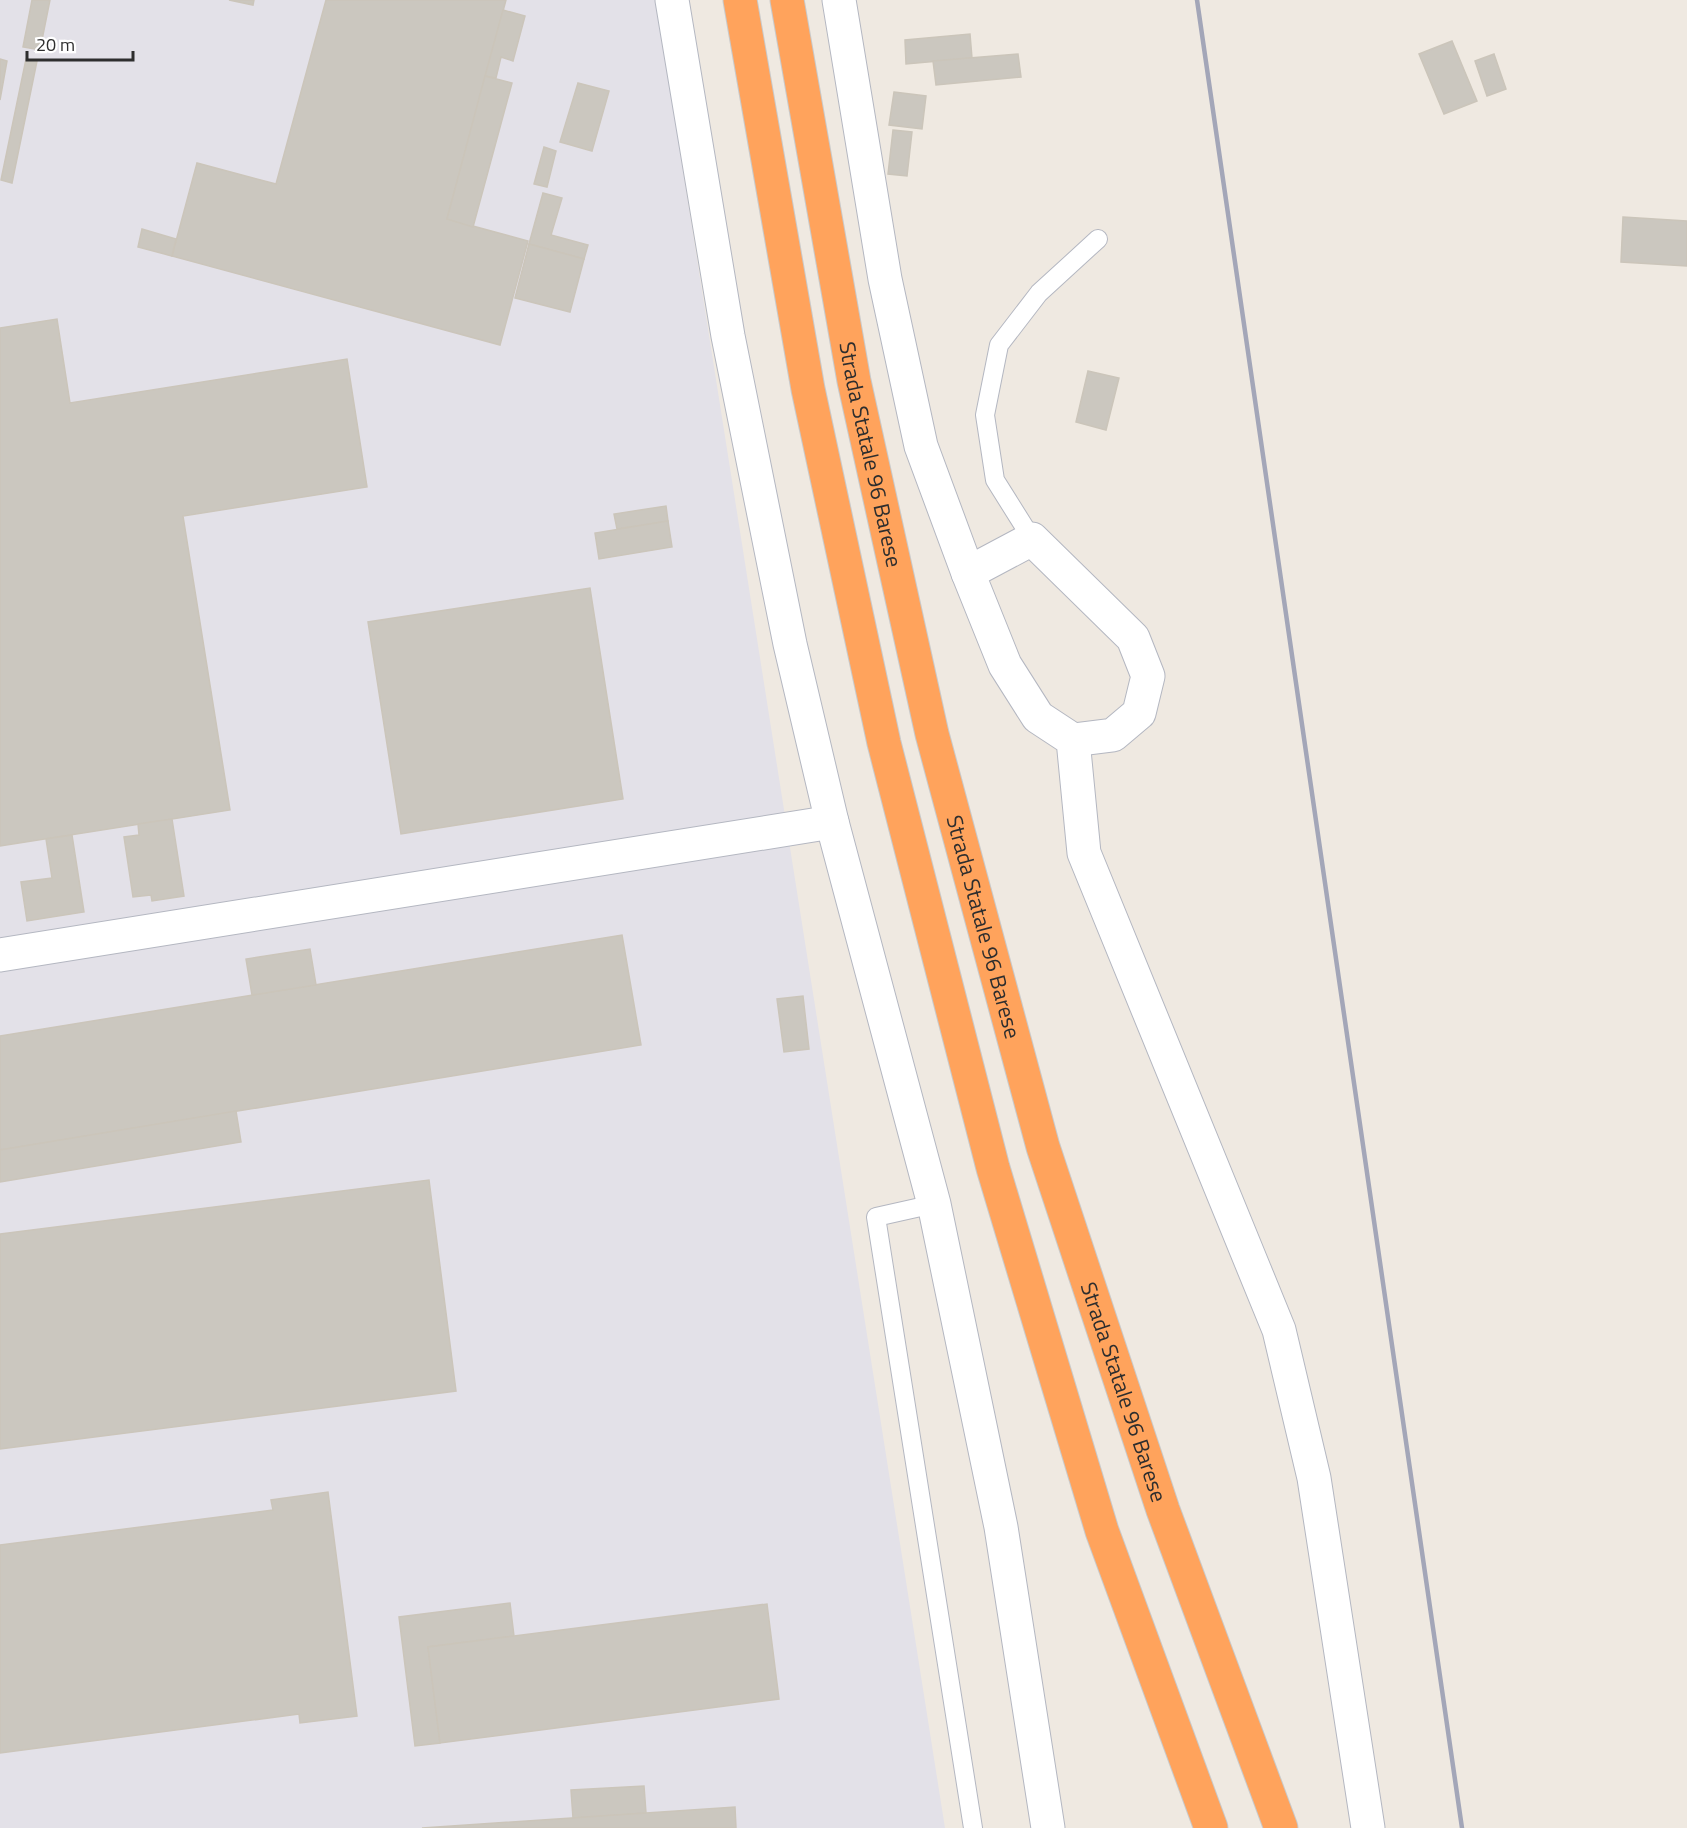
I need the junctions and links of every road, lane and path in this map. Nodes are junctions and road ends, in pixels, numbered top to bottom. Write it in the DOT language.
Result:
graph roads {
  1 [pos="672,0"];
  2 [pos="740,0"];
  3 [pos="787,0"];
  4 [pos="839,0"];
  5 [pos="1098,239"];
  6 [pos="1032,539"];
  7 [pos="968,573"];
  8 [pos="1073,740"];
  9 [pos="832,822"];
  10 [pos="0,956"];
  11 [pos="934,1203"];
  12 [pos="973,1828"];
  13 [pos="1048,1828"];
  14 [pos="1211,1828"];
  15 [pos="1281,1828"];
  16 [pos="1368,1828"];
  1 -- 9 [label="street"];
  2 -- 14 [label="highway, Strada Statale 96 Barese"];
  3 -- 15 [label="highway, Strada Statale 96 Barese"];
  4 -- 7 [label="street"];
  5 -- 6 [label="lane"];
  6 -- 7 [label="street"];
  6 -- 8 [label="street"];
  7 -- 8 [label="street"];
  8 -- 16 [label="street"];
  9 -- 10 [label="street"];
  9 -- 11 [label="street"];
  11 -- 12 [label="lane"];
  11 -- 13 [label="street"];
}
